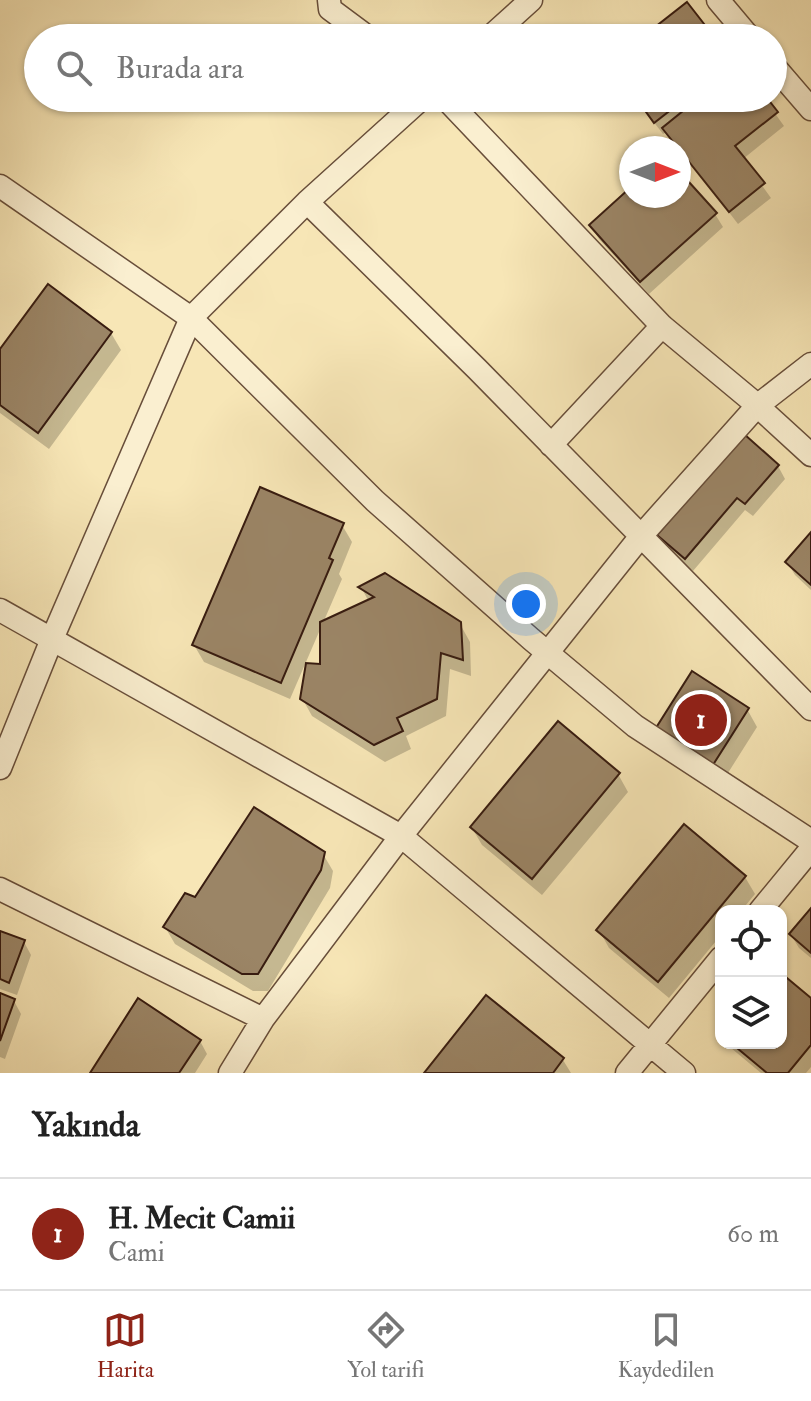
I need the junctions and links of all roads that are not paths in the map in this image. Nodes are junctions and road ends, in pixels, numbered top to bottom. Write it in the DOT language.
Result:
graph roads {
  1 [pos="329,0"];
  2 [pos="531,0"];
  3 [pos="718,0"];
  4 [pos="350,24"];
  5 [pos="504,24"];
  6 [pos="738,24"];
  7 [pos="787,81"];
  8 [pos="811,109"];
  9 [pos="407,112"];
  10 [pos="458,112"];
  11 [pos="0,186"];
  12 [pos="307,202"];
  13 [pos="191,318"];
  14 [pos="662,326"];
  15 [pos="811,364"];
  16 [pos="757,406"];
  17 [pos="551,445"];
  18 [pos="811,455"];
  19 [pos="641,536"];
  20 [pos="0,610"];
  21 [pos="52,639"];
  22 [pos="548,653"];
  23 [pos="811,709"];
  24 [pos="0,768"];
  25 [pos="401,836"];
  26 [pos="811,841"];
  27 [pos="811,849"];
  28 [pos="0,889"];
  29 [pos="765,905"];
  30 [pos="715,965"];
  31 [pos="263,1019"];
  32 [pos="650,1044"];
  33 [pos="230,1073"];
  34 [pos="627,1073"];
  35 [pos="684,1073"];
  1 -- 4 [label="street"];
  2 -- 5 [label="street"];
  3 -- 6 [label="street"];
  7 -- 8 [label="street"];
  9 -- 12 [label="street"];
  10 -- 14 [label="street"];
  11 -- 13 [label="street"];
  12 -- 13 [label="street"];
  12 -- 17 [label="street"];
  13 -- 21 [label="street"];
  13 -- 22 [label="street"];
  14 -- 16 [label="street"];
  14 -- 17 [label="street"];
  15 -- 16 [label="street"];
  16 -- 18 [label="street"];
  16 -- 19 [label="street"];
  17 -- 19 [label="street"];
  19 -- 22 [label="street"];
  19 -- 23 [label="street"];
  20 -- 21 [label="street"];
  21 -- 24 [label="street"];
  21 -- 25 [label="street"];
  22 -- 25 [label="street"];
  22 -- 26 [label="street"];
  25 -- 31 [label="street"];
  25 -- 32 [label="street"];
  27 -- 29 [label="street"];
  28 -- 31 [label="street"];
  30 -- 32 [label="street"];
  31 -- 33 [label="street"];
  32 -- 34 [label="street"];
  32 -- 35 [label="street"];
}
